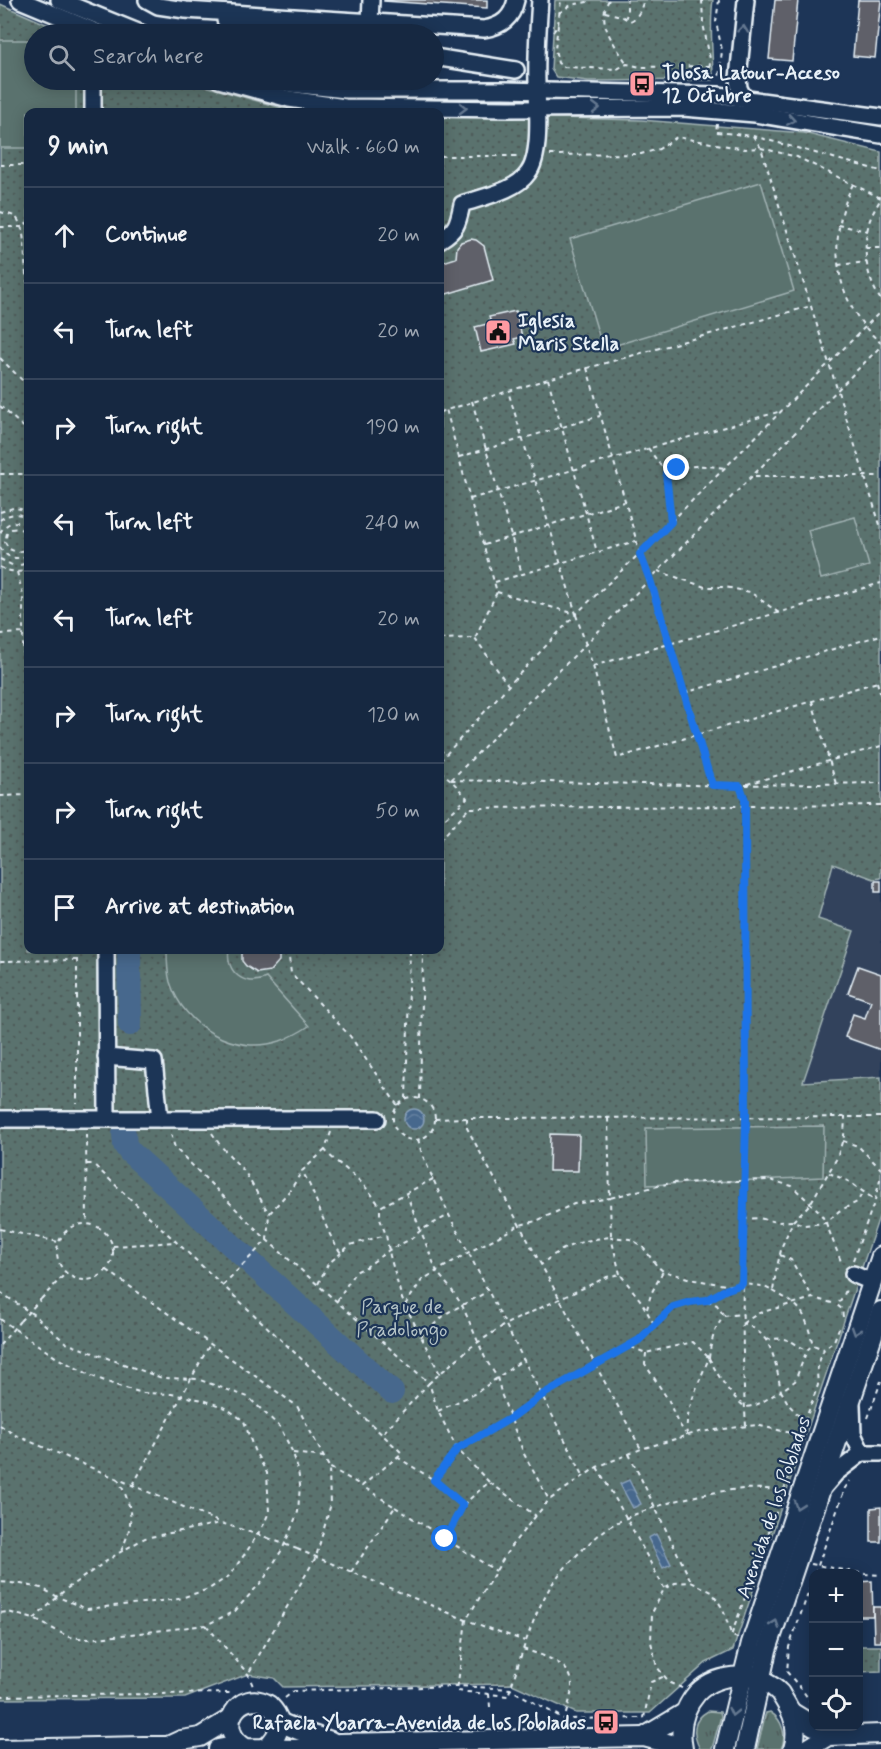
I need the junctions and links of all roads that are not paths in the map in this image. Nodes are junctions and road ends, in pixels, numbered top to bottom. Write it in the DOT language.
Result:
graph roads {
  1 [pos="20,0"];
  2 [pos="59,0"];
  3 [pos="147,0"];
  4 [pos="370,0"];
  5 [pos="516,0"];
  6 [pos="540,0"];
  7 [pos="746,0"];
  8 [pos="73,3"];
  9 [pos="184,10"];
  10 [pos="75,24"];
  11 [pos="120,24"];
  12 [pos="243,24"];
  13 [pos="350,24"];
  14 [pos="367,24"];
  15 [pos="444,29"];
  16 [pos="537,43"];
  17 [pos="444,59"];
  18 [pos="516,70"];
  19 [pos="93,90"];
  20 [pos="256,90"];
  21 [pos="346,90"];
  22 [pos="444,90"];
  23 [pos="444,90"];
  24 [pos="504,90"];
  25 [pos="537,91"];
  26 [pos="744,98"];
  27 [pos="93,108"];
  28 [pos="538,108"];
  29 [pos="881,117"];
  30 [pos="881,135"];
  31 [pos="444,237"];
  32 [pos="106,954"];
  33 [pos="106,1057"];
  34 [pos="0,1119"];
  35 [pos="107,1119"];
  36 [pos="165,1119"];
  37 [pos="377,1119"];
  38 [pos="881,1256"];
  39 [pos="853,1274"];
  40 [pos="872,1282"];
  41 [pos="881,1311"];
  42 [pos="854,1392"];
  43 [pos="836,1444"];
  44 [pos="860,1448"];
  45 [pos="816,1449"];
  46 [pos="881,1453"];
  47 [pos="820,1492"];
  48 [pos="742,1676"];
  49 [pos="761,1680"];
  50 [pos="791,1712"];
  51 [pos="684,1713"];
  52 [pos="230,1719"];
  53 [pos="279,1722"];
  54 [pos="809,1723"];
  55 [pos="817,1731"];
  56 [pos="843,1731"];
  57 [pos="881,1734"];
  58 [pos="644,1737"];
  59 [pos="340,1743"];
  60 [pos="172,1748"];
  61 [pos="253,1748"];
  62 [pos="683,1748"];
  63 [pos="0,1749"];
  64 [pos="218,1749"];
  65 [pos="725,1749"];
  66 [pos="745,1749"];
  67 [pos="793,1749"];
  68 [pos="807,1749"];
  1 -- 10 [label="street"];
  2 -- 8 [label="street"];
  3 -- 9 [label="street"];
  4 -- 14 [label="street"];
  5 -- 15 [label="street"];
  6 -- 16 [label="street"];
  26 -- 7 [label="street, one-way"];
  8 -- 11 [label="street"];
  9 -- 12 [label="street"];
  9 -- 13 [label="street"];
  16 -- 18 [label="street"];
  16 -- 25 [label="street"];
  17 -- 18 [label="street"];
  18 -- 24 [label="street"];
  19 -- 27 [label="street"];
  20 -- 28 [label="street, one-way"];
  21 -- 23 [label="street"];
  22 -- 24 [label="street"];
  24 -- 25 [label="street"];
  25 -- 26 [label="street"];
  25 -- 28 [label="street"];
  26 -- 29 [label="street"];
  28 -- 30 [label="street, one-way"];
  28 -- 31 [label="street"];
  32 -- 33 [label="street"];
  33 -- 35 [label="street"];
  33 -- 36 [label="street"];
  34 -- 35 [label="street"];
  35 -- 36 [label="street"];
  36 -- 37 [label="street"];
  38 -- 40 [label="main road, Avenida de los Poblados"];
  39 -- 40 [label="street"];
  40 -- 45 [label="main road, Avenida de los Poblados, one-way"];
  41 -- 42 [label="main road, Avenida de los Poblados"];
  42 -- 43 [label="main road, Avenida de los Poblados"];
  42 -- 44 [label="street"];
  43 -- 44 [label="street"];
  43 -- 45 [label="street"];
  43 -- 47 [label="main road, Avenida de los Poblados"];
  44 -- 46 [label="street"];
  44 -- 47 [label="street"];
  45 -- 48 [label="main road, Avenida de los Poblados, one-way"];
  49 -- 47 [label="main road, Avenida de los Poblados, one-way"];
  48 -- 49 [label="main road"];
  48 -- 51 [label="main road"];
  48 -- 65 [label="main road, Avenida de los Poblados, one-way"];
  49 -- 50 [label="main road"];
  49 -- 66 [label="main road, Avenida de los Poblados"];
  50 -- 54 [label="main road"];
  50 -- 67 [label="main road"];
  51 -- 58 [label="main road"];
  51 -- 62 [label="main road"];
  52 -- 53 [label="main road"];
  52 -- 60 [label="main road"];
  52 -- 61 [label="main road"];
  53 -- 59 [label="main road"];
  53 -- 61 [label="main road"];
  55 -- 68 [label="main road"];
  56 -- 57 [label="main road"];
  58 -- 59 [label="main road"];
  58 -- 62 [label="main road"];
  59 -- 61 [label="main road"];
  60 -- 63 [label="main road"];
  61 -- 64 [label="main road"];
}
